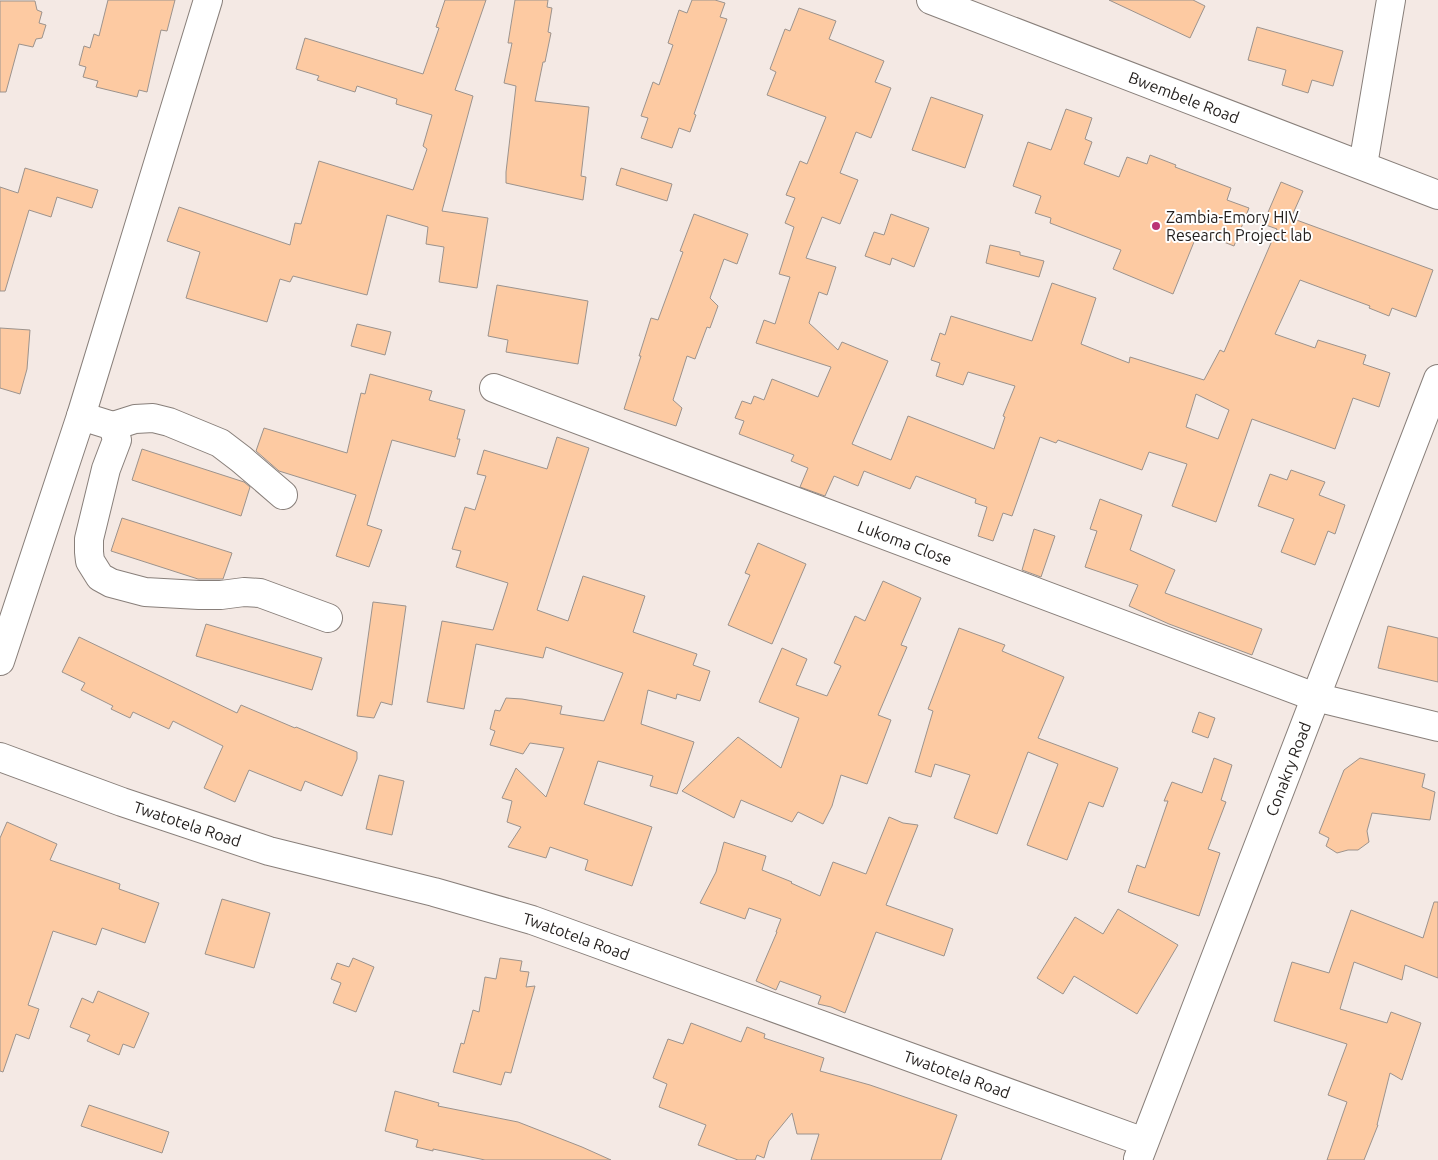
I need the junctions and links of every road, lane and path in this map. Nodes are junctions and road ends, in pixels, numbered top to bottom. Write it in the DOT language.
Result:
graph roads {
  1 [pos="208,0"];
  2 [pos="930,0"];
  3 [pos="1391,0"];
  4 [pos="1363,165"];
  5 [pos="1438,195"];
  6 [pos="1438,379"];
  7 [pos="494,388"];
  8 [pos="81,416"];
  9 [pos="113,426"];
  10 [pos="283,495"];
  11 [pos="328,618"];
  12 [pos="0,661"];
  13 [pos="1316,697"];
  14 [pos="1438,727"];
  15 [pos="0,757"];
  16 [pos="1141,1151"];
  1 -- 8 [label="street"];
  2 -- 4 [label="street, Bwembele Road"];
  3 -- 4 [label="street"];
  4 -- 5 [label="street, Bwembele Road"];
  6 -- 13 [label="street, Conakry Road"];
  7 -- 13 [label="street, Lukoma Close"];
  8 -- 9 [label="street"];
  8 -- 12 [label="street"];
  9 -- 10 [label="street"];
  9 -- 11 [label="street"];
  13 -- 14 [label="street, Lukoma Close"];
  13 -- 16 [label="street, Conakry Road"];
  15 -- 16 [label="street, Twatotela Road"];
}
